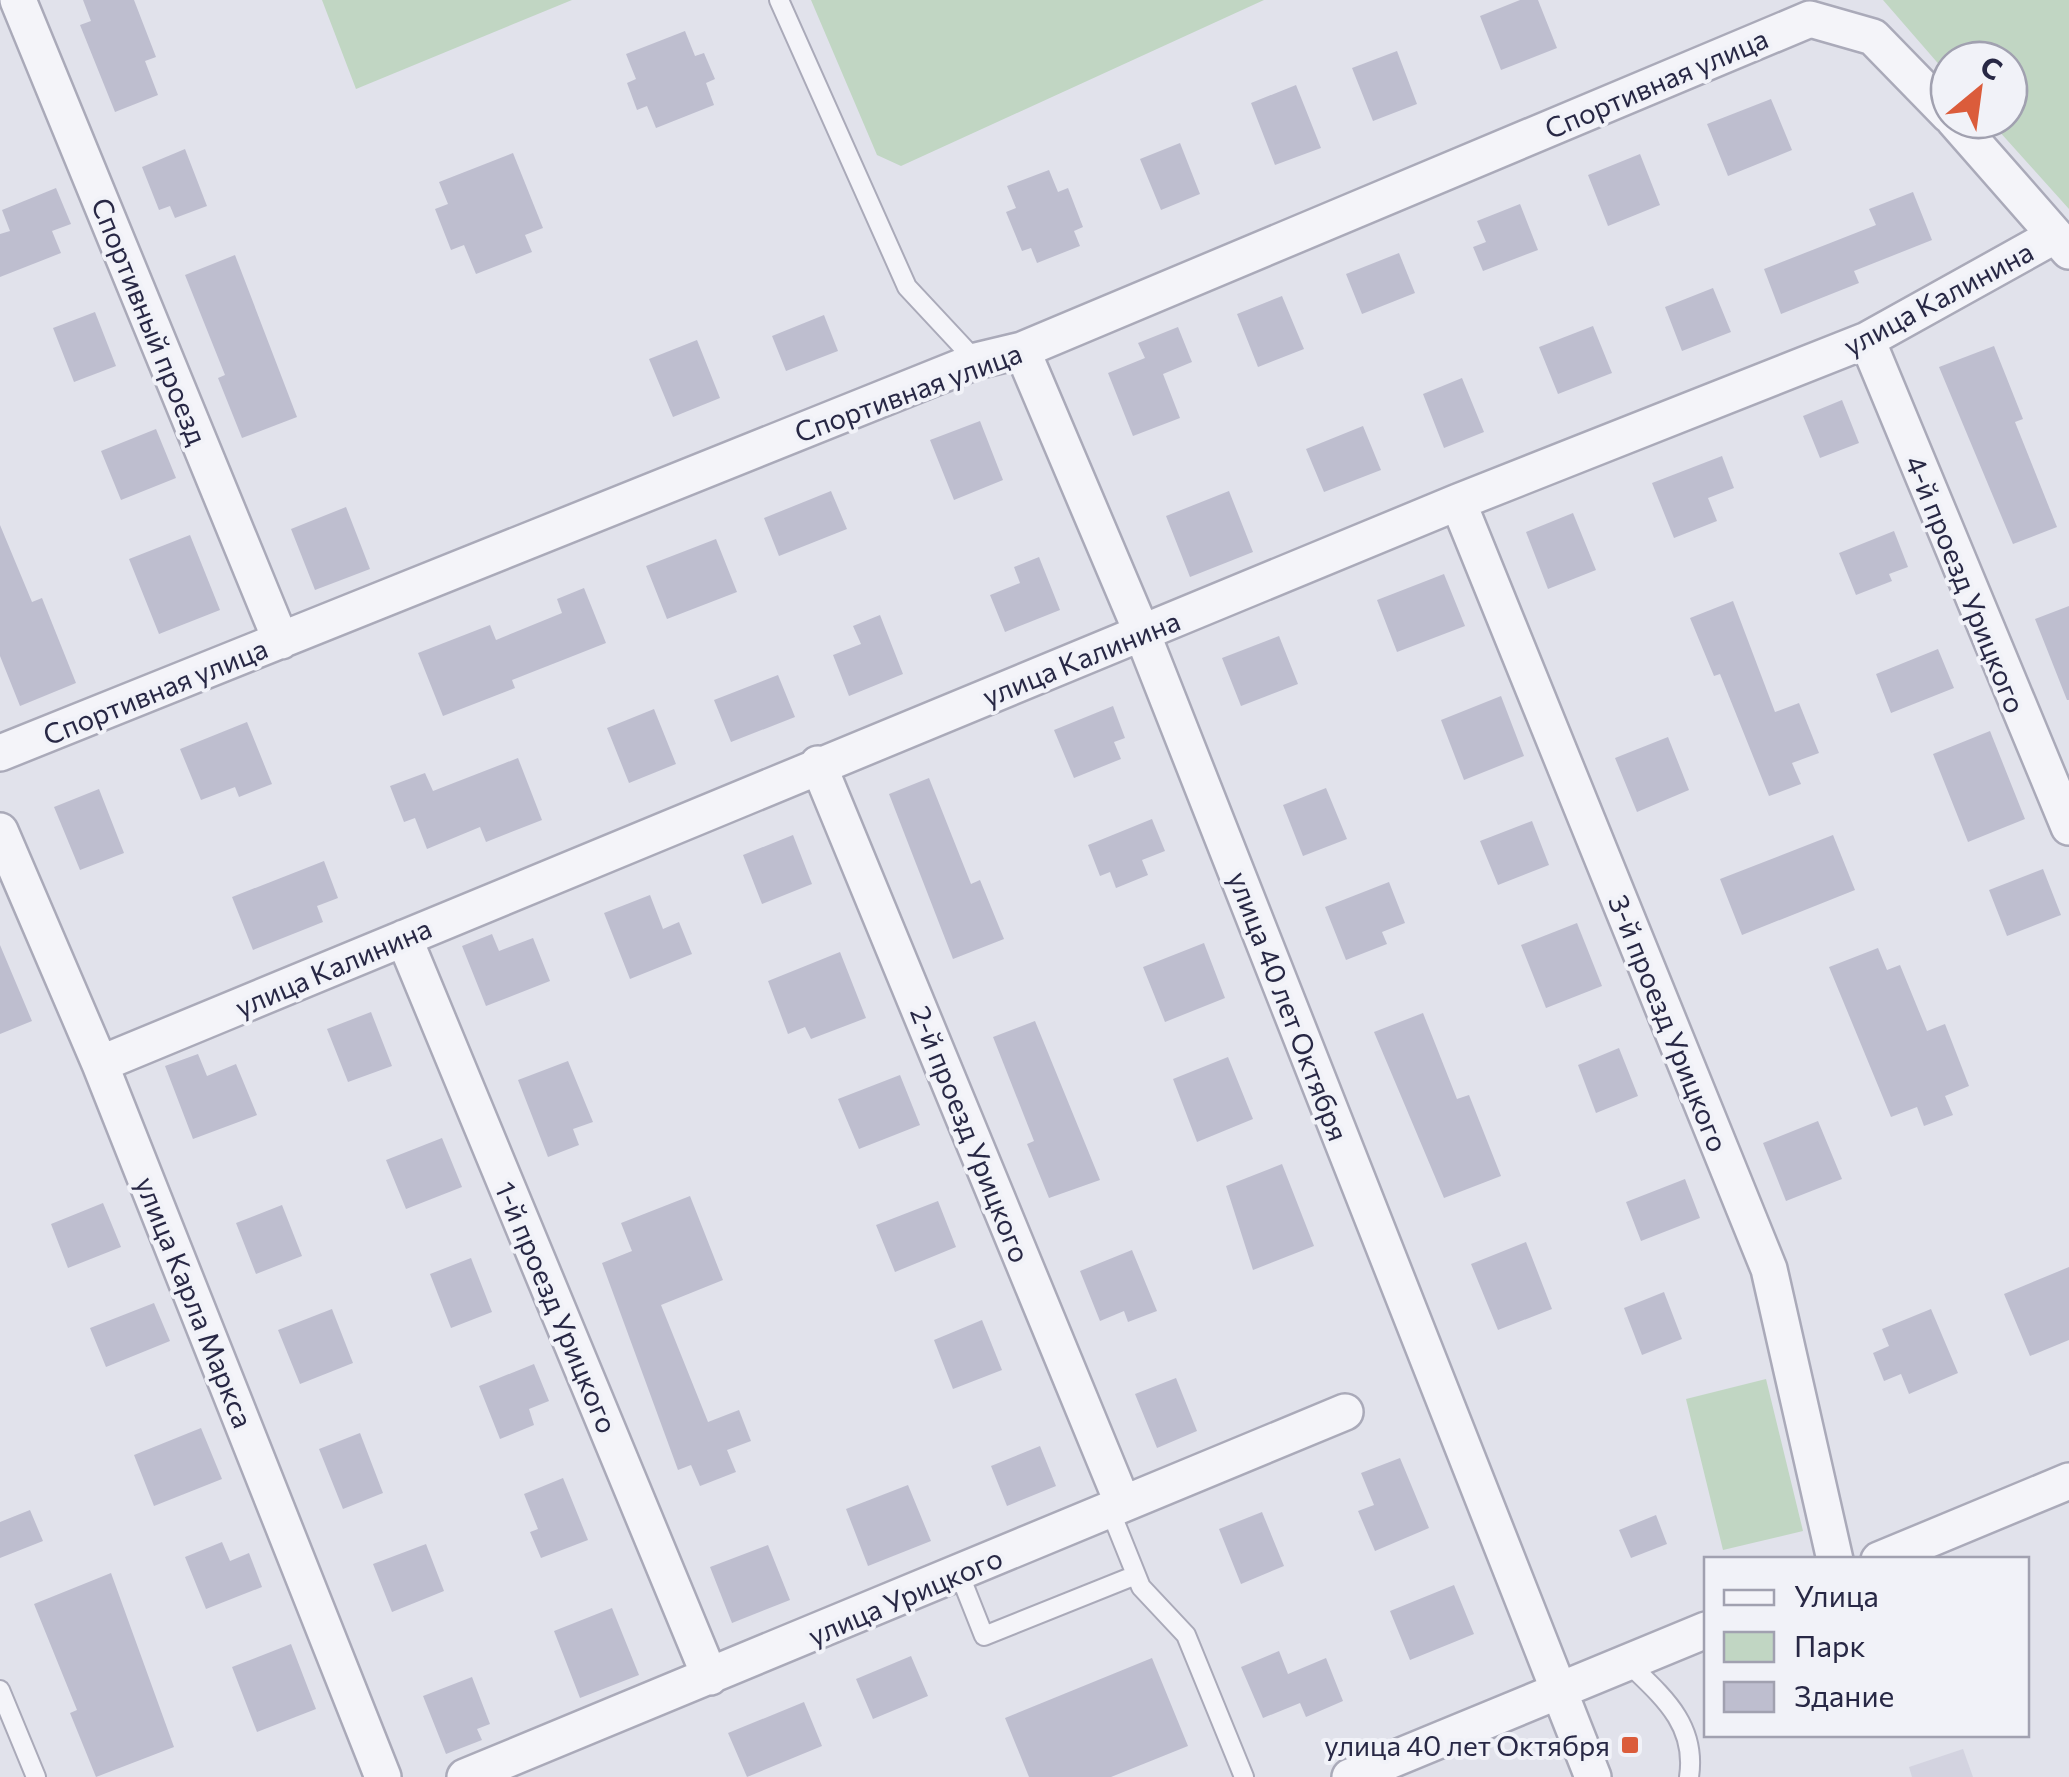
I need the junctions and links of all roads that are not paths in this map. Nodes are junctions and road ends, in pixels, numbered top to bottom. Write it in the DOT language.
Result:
graph roads {
  1 [pos="18,0"];
  2 [pos="779,0"];
  3 [pos="1929,94"];
  4 [pos="1972,140"];
  5 [pos="2062,244"];
  6 [pos="1867,340"];
  7 [pos="1022,350"];
  8 [pos="976,361"];
  9 [pos="1458,502"];
  10 [pos="1142,633"];
  11 [pos="281,642"];
  12 [pos="0,753"];
  13 [pos="818,764"];
  14 [pos="2069,826"];
  15 [pos="0,831"];
  16 [pos="404,938"];
  17 [pos="100,1064"];
  18 [pos="1345,1412"];
  19 [pos="2069,1481"];
  20 [pos="1116,1507"];
  21 [pos="1834,1557"];
  22 [pos="1886,1557"];
  23 [pos="959,1574"];
  24 [pos="1136,1575"];
  25 [pos="1704,1631"];
  26 [pos="1627,1662"];
  27 [pos="710,1677"];
  28 [pos="0,1690"];
  29 [pos="1558,1690"];
  30 [pos="36,1777"];
  31 [pos="383,1777"];
  32 [pos="465,1777"];
  33 [pos="1244,1777"];
  34 [pos="1350,1777"];
  35 [pos="1593,1777"];
  36 [pos="1689,1777"];
  1 -- 11 [label="street, Спортивный проезд"];
  2 -- 8 [label="lane"];
  3 -- 7 [label="street, Спортивная улица"];
  4 -- 5 [label="street"];
  5 -- 6 [label="street, улица Калинина"];
  6 -- 9 [label="street, улица Калинина"];
  6 -- 14 [label="street, 4-й проезд Урицкого"];
  7 -- 8 [label="street, Спортивная улица"];
  7 -- 10 [label="street, улица 40 лет Октября"];
  8 -- 11 [label="street, Спортивная улица"];
  9 -- 10 [label="street, улица Калинина"];
  9 -- 21 [label="street, 3-й проезд Урицкого"];
  10 -- 13 [label="street, улица Калинина"];
  10 -- 29 [label="street, улица 40 лет Октября"];
  11 -- 12 [label="street, Спортивная улица"];
  13 -- 16 [label="street, улица Калинина"];
  13 -- 20 [label="street, 2-й проезд Урицкого"];
  15 -- 17 [label="street, улица Карла Маркса"];
  16 -- 17 [label="street, улица Калинина"];
  16 -- 27 [label="street, 1-й проезд Урицкого"];
  17 -- 31 [label="street, улица Карла Маркса"];
  18 -- 20 [label="street, улица Урицкого"];
  19 -- 22 [label="street"];
  20 -- 23 [label="street, улица Урицкого"];
  20 -- 24 [label="lane"];
  23 -- 24 [label="lane"];
  23 -- 27 [label="street, улица Урицкого"];
  24 -- 33 [label="lane"];
  25 -- 26 [label="street"];
  26 -- 29 [label="street"];
  26 -- 36 [label="lane"];
  27 -- 32 [label="street, улица Урицкого"];
  28 -- 30 [label="lane"];
  29 -- 34 [label="street"];
  29 -- 35 [label="street, улица 40 лет Октября"];
}
